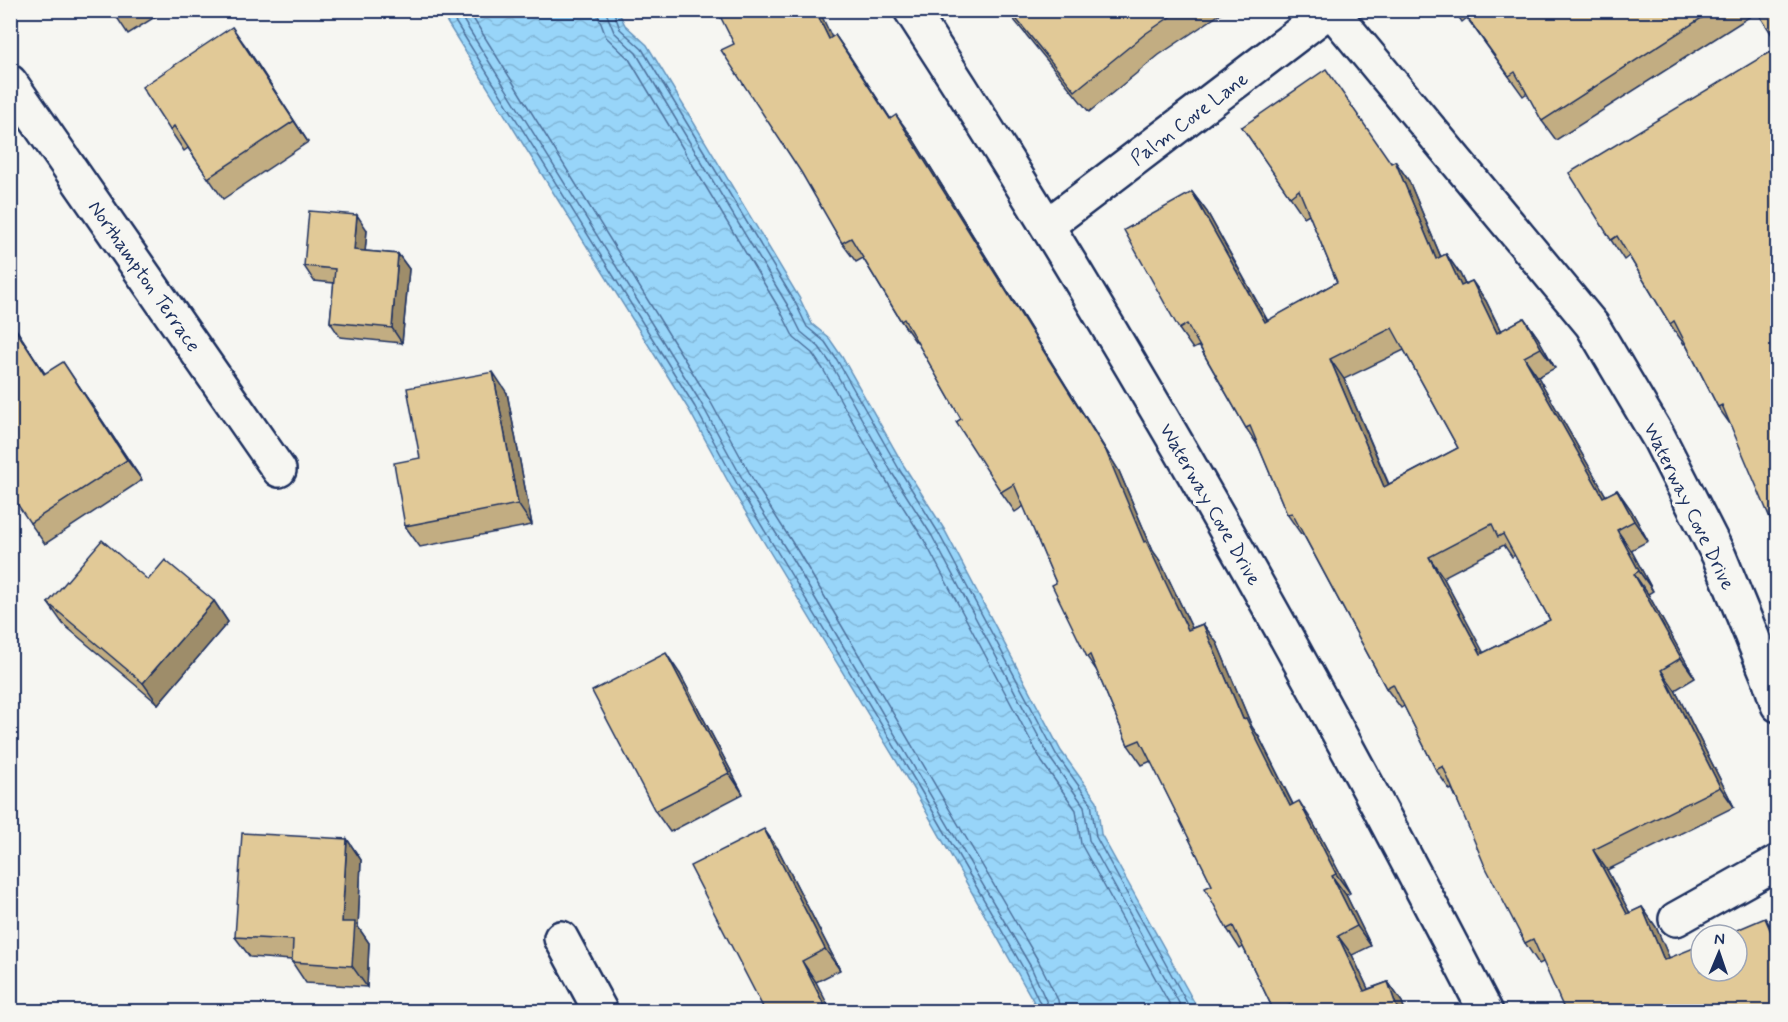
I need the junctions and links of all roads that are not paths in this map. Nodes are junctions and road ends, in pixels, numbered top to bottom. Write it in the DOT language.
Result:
graph roads {
  1 [pos="911,10"];
  2 [pos="1331,10"];
  3 [pos="10,82"];
  4 [pos="1048,225"];
  5 [pos="279,470"];
  6 [pos="1778,705"];
  7 [pos="1778,862"];
  8 [pos="1676,919"];
  9 [pos="561,938"];
  10 [pos="601,1011"];
  11 [pos="1486,1011"];
  1 -- 4 [label="street, Waterway Cove Drive"];
  2 -- 4 [label="street, Palm Cove Lane"];
  2 -- 6 [label="street, Waterway Cove Drive"];
  3 -- 5 [label="street, Northampton Terrace"];
  4 -- 11 [label="street, Waterway Cove Drive"];
  7 -- 8 [label="street"];
  9 -- 10 [label="street"];
}
